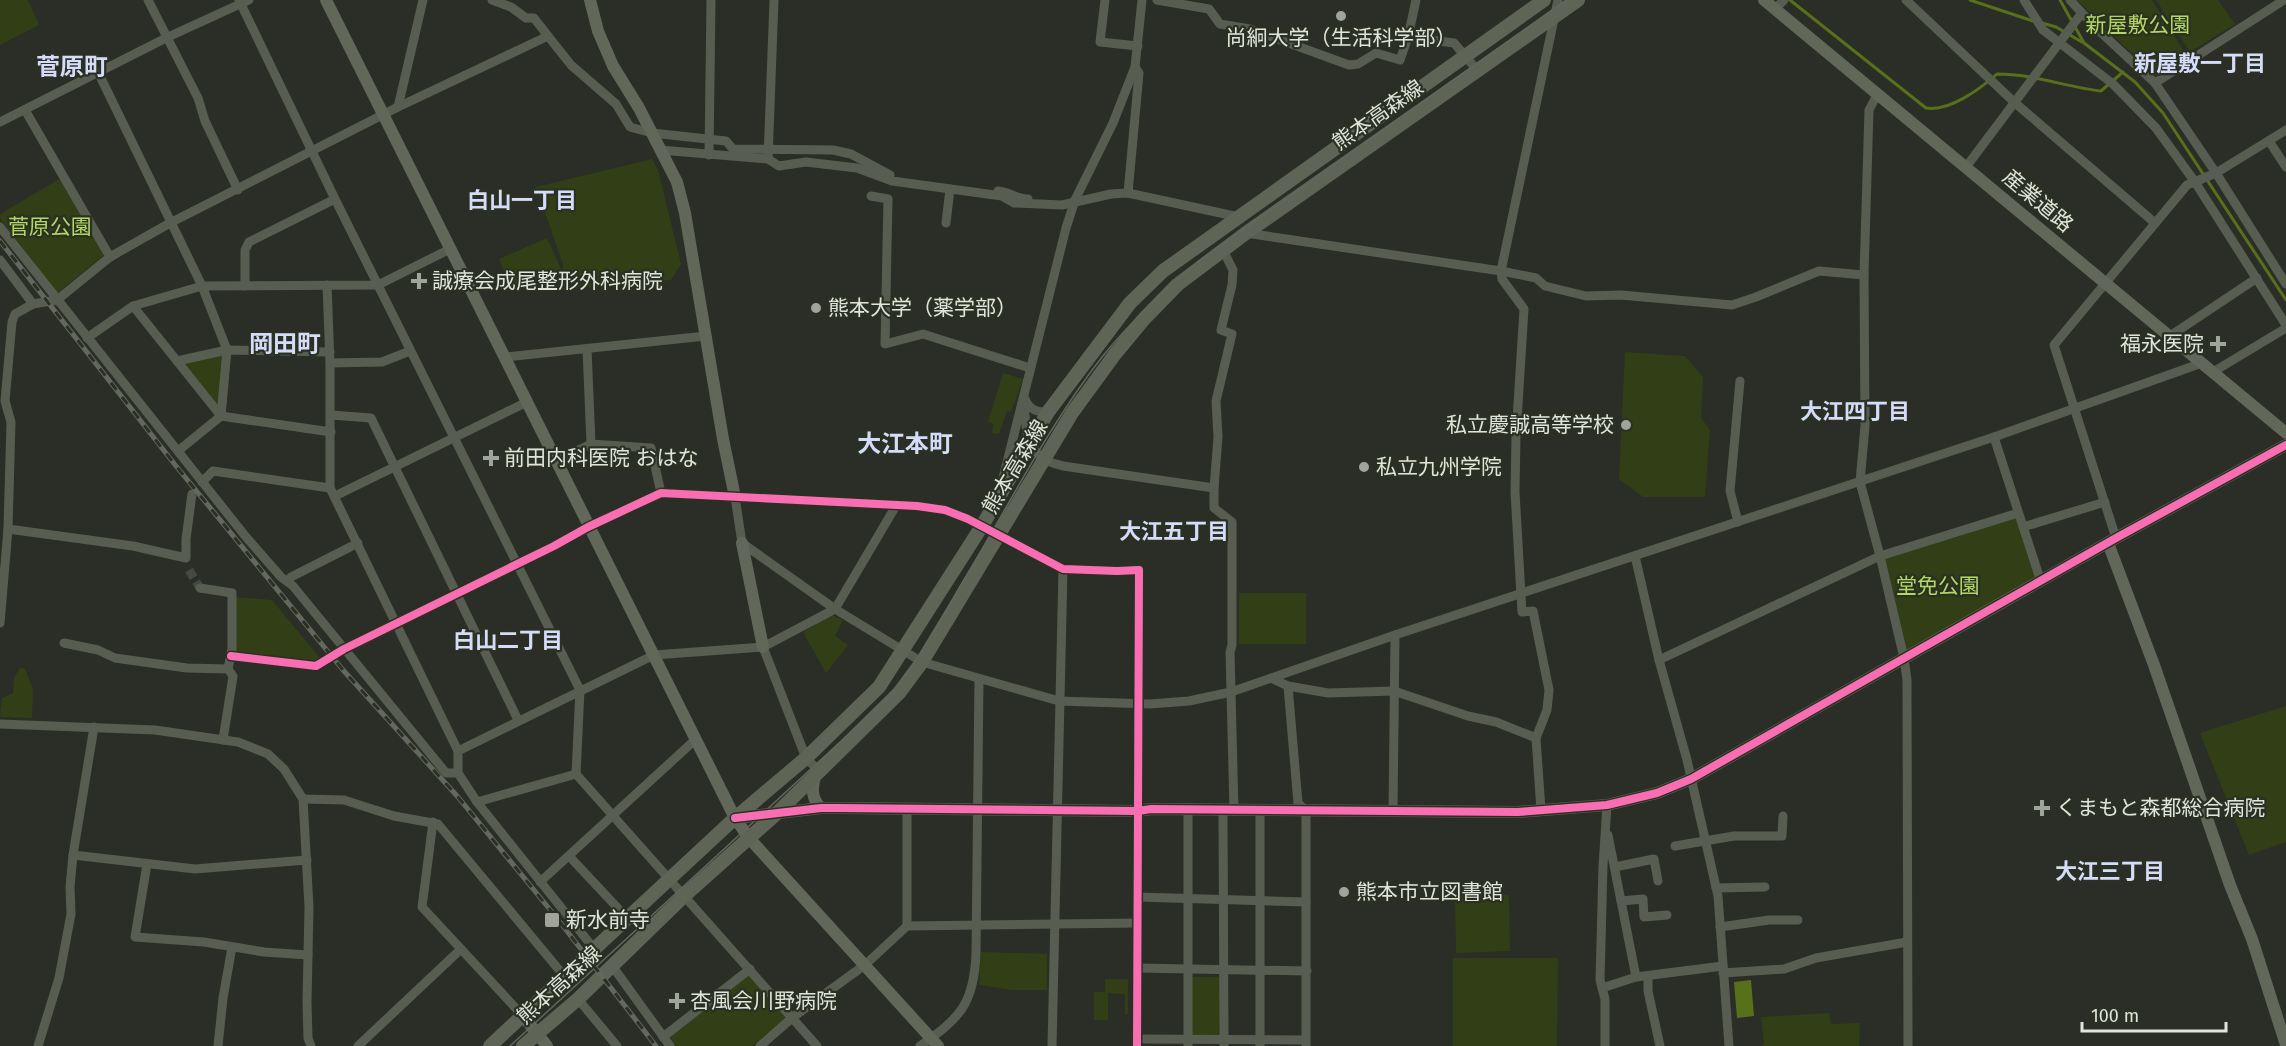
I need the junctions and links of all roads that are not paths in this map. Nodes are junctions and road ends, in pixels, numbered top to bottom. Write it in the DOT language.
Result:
graph roads {
  1 [pos="148,0"];
  2 [pos="326,0"];
  3 [pos="423,0"];
  4 [pos="492,0"];
  5 [pos="590,0"];
  6 [pos="711,0"];
  7 [pos="774,0"];
  8 [pos="1105,0"];
  9 [pos="1142,0"];
  10 [pos="1157,0"];
  11 [pos="1416,0"];
  12 [pos="1544,0"];
  13 [pos="1558,0"];
  14 [pos="1578,0"];
  15 [pos="1764,0"];
  16 [pos="1784,0"];
  17 [pos="1906,0"];
  18 [pos="2024,0"];
  19 [pos="2070,0"];
  20 [pos="2284,0"];
  21 [pos="243,1"];
  22 [pos="1775,9"];
  23 [pos="2078,17"];
  24 [pos="1553,18"];
  25 [pos="548,36"];
  26 [pos="168,37"];
  27 [pos="1408,37"];
  28 [pos="2061,41"];
  29 [pos="1138,46"];
  30 [pos="1463,56"];
  31 [pos="1135,67"];
  32 [pos="1478,71"];
  33 [pos="98,72"];
  34 [pos="2155,83"];
  35 [pos="1877,96"];
  36 [pos="2013,102"];
  37 [pos="398,107"];
  38 [pos="25,110"];
  39 [pos="383,115"];
  40 [pos="0,122"];
  41 [pos="2286,130"];
  42 [pos="652,133"];
  43 [pos="711,140"];
  44 [pos="2269,141"];
  45 [pos="660,150"];
  46 [pos="312,152"];
  47 [pos="768,154"];
  48 [pos="709,155"];
  49 [pos="1966,167"];
  50 [pos="2286,167"];
  51 [pos="2215,174"];
  52 [pos="2198,181"];
  53 [pos="950,189"];
  54 [pos="238,190"];
  55 [pos="1128,193"];
  56 [pos="871,196"];
  57 [pos="335,199"];
  58 [pos="1076,200"];
  59 [pos="1239,217"];
  60 [pos="170,223"];
  61 [pos="2155,223"];
  62 [pos="946,224"];
  63 [pos="0,227"];
  64 [pos="1246,233"];
  65 [pos="450,249"];
  66 [pos="1223,250"];
  67 [pos="110,257"];
  68 [pos="0,260"];
  69 [pos="1501,271"];
  70 [pos="1864,275"];
  71 [pos="2257,278"];
  72 [pos="2104,282"];
  73 [pos="2286,284"];
  74 [pos="327,285"];
  75 [pos="378,285"];
  76 [pos="202,286"];
  77 [pos="245,286"];
  78 [pos="57,300"];
  79 [pos="33,304"];
  80 [pos="133,306"];
  81 [pos="0,321"];
  82 [pos="12,322"];
  83 [pos="2286,327"];
  84 [pos="706,336"];
  85 [pos="2170,336"];
  86 [pos="87,338"];
  87 [pos="587,349"];
  88 [pos="227,350"];
  89 [pos="410,351"];
  90 [pos="330,352"];
  91 [pos="505,357"];
  92 [pos="177,360"];
  93 [pos="330,363"];
  94 [pos="2202,363"];
  95 [pos="1030,368"];
  96 [pos="2213,372"];
  97 [pos="1740,381"];
  98 [pos="3,388"];
  99 [pos="1024,397"];
  100 [pos="527,402"];
  101 [pos="2074,410"];
  102 [pos="1048,412"];
  103 [pos="331,415"];
  104 [pos="221,416"];
  105 [pos="331,432"];
  106 [pos="2286,433"];
  107 [pos="1994,437"];
  108 [pos="453,438"];
  109 [pos="1030,443"];
  110 [pos="591,444"];
  111 [pos="2286,445"];
  112 [pos="178,451"];
  113 [pos="1044,459"];
  114 [pos="556,460"];
  115 [pos="393,466"];
  116 [pos="202,482"];
  117 [pos="1860,482"];
  118 [pos="1214,488"];
  119 [pos="333,492"];
  120 [pos="660,493"];
  121 [pos="192,494"];
  122 [pos="735,497"];
  123 [pos="997,500"];
  124 [pos="2104,502"];
  125 [pos="897,504"];
  126 [pos="2018,513"];
  127 [pos="1738,522"];
  128 [pos="982,526"];
  129 [pos="588,527"];
  130 [pos="2023,527"];
  131 [pos="8,529"];
  132 [pos="998,535"];
  133 [pos="2112,540"];
  134 [pos="358,543"];
  135 [pos="742,543"];
  136 [pos="1635,556"];
  137 [pos="1880,556"];
  138 [pos="186,558"];
  139 [pos="516,565"];
  140 [pos="1063,568"];
  141 [pos="189,570"];
  142 [pos="288,582"];
  143 [pos="2041,582"];
  144 [pos="200,588"];
  145 [pos="456,593"];
  146 [pos="1521,594"];
  147 [pos="835,609"];
  148 [pos="0,623"];
  149 [pos="397,623"];
  150 [pos="1395,635"];
  151 [pos="64,643"];
  152 [pos="763,647"];
  153 [pos="344,649"];
  154 [pos="903,652"];
  155 [pos="654,655"];
  156 [pos="231,656"];
  157 [pos="1904,658"];
  158 [pos="1659,660"];
  159 [pos="922,662"];
  160 [pos="228,669"];
  161 [pos="1271,678"];
  162 [pos="979,679"];
  163 [pos="1288,686"];
  164 [pos="580,690"];
  165 [pos="1394,691"];
  166 [pos="1231,692"];
  167 [pos="1059,701"];
  168 [pos="1138,702"];
  169 [pos="518,720"];
  170 [pos="0,724"];
  171 [pos="94,727"];
  172 [pos="1536,738"];
  173 [pos="696,739"];
  174 [pos="223,740"];
  175 [pos="458,751"];
  176 [pos="806,758"];
  177 [pos="458,774"];
  178 [pos="576,774"];
  179 [pos="818,774"];
  180 [pos="1691,778"];
  181 [pos="303,799"];
  182 [pos="477,802"];
  183 [pos="1607,805"];
  184 [pos="821,808"];
  185 [pos="1188,809"];
  186 [pos="907,810"];
  187 [pos="1057,810"];
  188 [pos="1229,810"];
  189 [pos="1541,810"];
  190 [pos="978,811"];
  191 [pos="1138,811"];
  192 [pos="1260,811"];
  193 [pos="1306,811"];
  194 [pos="1393,811"];
  195 [pos="776,814"];
  196 [pos="613,816"];
  197 [pos="1783,816"];
  198 [pos="735,818"];
  199 [pos="433,822"];
  200 [pos="1606,824"];
  201 [pos="750,838"];
  202 [pos="1705,841"];
  203 [pos="1675,846"];
  204 [pos="73,855"];
  205 [pos="569,856"];
  206 [pos="307,860"];
  207 [pos="147,864"];
  208 [pos="1614,867"];
  209 [pos="669,879"];
  210 [pos="540,882"];
  211 [pos="1658,882"];
  212 [pos="1766,887"];
  213 [pos="1716,888"];
  214 [pos="683,897"];
  215 [pos="1137,897"];
  216 [pos="1188,898"];
  217 [pos="1224,900"];
  218 [pos="1260,900"];
  219 [pos="1621,901"];
  220 [pos="1306,902"];
  221 [pos="1667,915"];
  222 [pos="628,919"];
  223 [pos="1798,920"];
  224 [pos="1137,923"];
  225 [pos="1055,925"];
  226 [pos="906,926"];
  227 [pos="976,927"];
  228 [pos="1720,927"];
  229 [pos="1907,942"];
  230 [pos="232,947"];
  231 [pos="461,949"];
  232 [pos="595,950"];
  233 [pos="308,955"];
  234 [pos="866,964"];
  235 [pos="613,966"];
  236 [pos="1137,968"];
  237 [pos="750,969"];
  238 [pos="1188,969"];
  239 [pos="1224,970"];
  240 [pos="1723,970"];
  241 [pos="1259,971"];
  242 [pos="1307,971"];
  243 [pos="1648,976"];
  244 [pos="565,977"];
  245 [pos="1636,977"];
  246 [pos="1602,988"];
  247 [pos="578,999"];
  248 [pos="523,1016"];
  249 [pos="792,1018"];
  250 [pos="536,1033"];
  251 [pos="663,1037"];
  252 [pos="935,1042"];
  253 [pos="1137,1042"];
  254 [pos="1188,1043"];
  255 [pos="1224,1043"];
  256 [pos="1260,1043"];
  257 [pos="1306,1043"];
  258 [pos="2286,1045"];
  259 [pos="38,1046"];
  260 [pos="218,1046"];
  261 [pos="311,1046"];
  262 [pos="358,1046"];
  263 [pos="490,1046"];
  264 [pos="523,1046"];
  265 [pos="548,1046"];
  266 [pos="617,1046"];
  267 [pos="670,1046"];
  268 [pos="760,1046"];
  269 [pos="817,1046"];
  270 [pos="920,1046"];
  271 [pos="1052,1046"];
  272 [pos="1605,1046"];
  273 [pos="1659,1046"];
  274 [pos="1729,1046"];
  275 [pos="1908,1046"];
  1 -- 26 [label="street"];
  2 -- 39 [label="street"];
  3 -- 37 [label="street"];
  4 -- 25 [label="street"];
  5 -- 42 [label="street"];
  6 -- 43 [label="street"];
  7 -- 47 [label="street"];
  8 -- 29 [label="street"];
  9 -- 29 [label="street"];
  10 -- 27 [label="street"];
  11 -- 27 [label="street"];
  12 -- 30 [label="main road, 熊本高森線"];
  13 -- 24 [label="street"];
  14 -- 24 [label="main road, 熊本高森線"];
  15 -- 22 [label="street, 産業道路"];
  16 -- 22 [label="street"];
  17 -- 36 [label="street"];
  18 -- 28 [label="street"];
  19 -- 23 [label="street"];
  20 -- 34 [label="street"];
  21 -- 26 [label="street"];
  21 -- 46 [label="street"];
  22 -- 35 [label="street, 産業道路"];
  23 -- 28 [label="street"];
  23 -- 34 [label="street"];
  24 -- 32 [label="main road, 熊本高森線"];
  24 -- 69 [label="street"];
  25 -- 37 [label="street"];
  25 -- 42 [label="street"];
  26 -- 33 [label="street"];
  26 -- 54 [label="street"];
  27 -- 30 [label="street"];
  28 -- 36 [label="street"];
  28 -- 52 [label="street"];
  29 -- 31 [label="street"];
  30 -- 32 [label="street"];
  30 -- 59 [label="main road, 熊本高森線"];
  31 -- 55 [label="street"];
  31 -- 58 [label="street"];
  32 -- 64 [label="main road, 熊本高森線"];
  33 -- 38 [label="street"];
  33 -- 60 [label="street"];
  34 -- 51 [label="street"];
  35 -- 49 [label="street, 産業道路"];
  35 -- 70 [label="street"];
  36 -- 49 [label="street"];
  36 -- 61 [label="street"];
  37 -- 39 [label="street"];
  38 -- 40 [label="street"];
  38 -- 67 [label="street"];
  39 -- 46 [label="street"];
  39 -- 65 [label="street"];
  41 -- 44 [label="street"];
  42 -- 43 [label="street"];
  42 -- 45 [label="street"];
  43 -- 47 [label="street"];
  43 -- 48 [label="street"];
  44 -- 50 [label="street"];
  44 -- 51 [label="street"];
  45 -- 48 [label="street"];
  45 -- 84 [label="street"];
  46 -- 54 [label="street"];
  46 -- 57 [label="street"];
  47 -- 48 [label="street"];
  47 -- 53 [label="street"];
  47 -- 58 [label="street"];
  49 -- 72 [label="street, 産業道路"];
  51 -- 52 [label="street"];
  51 -- 73 [label="street"];
  52 -- 61 [label="street"];
  52 -- 71 [label="street"];
  53 -- 58 [label="street"];
  53 -- 62 [label="street"];
  54 -- 60 [label="street"];
  55 -- 58 [label="street"];
  55 -- 59 [label="street"];
  56 -- 95 [label="street"];
  57 -- 75 [label="street"];
  57 -- 77 [label="street"];
  58 -- 95 [label="street"];
  59 -- 102 [label="main road, 熊本高森線"];
  60 -- 67 [label="street"];
  60 -- 76 [label="street"];
  61 -- 72 [label="street"];
  63 -- 78 [label="street"];
  64 -- 66 [label="main road, 熊本高森線"];
  64 -- 69 [label="street"];
  65 -- 75 [label="street"];
  65 -- 91 [label="street"];
  66 -- 113 [label="main road, 熊本高森線"];
  66 -- 118 [label="street"];
  67 -- 78 [label="street"];
  68 -- 79 [label="street"];
  69 -- 70 [label="street"];
  69 -- 146 [label="street"];
  70 -- 117 [label="street"];
  71 -- 83 [label="street"];
  71 -- 85 [label="street"];
  72 -- 85 [label="street, 産業道路"];
  72 -- 101 [label="street"];
  74 -- 75 [label="street"];
  74 -- 77 [label="street"];
  74 -- 90 [label="street"];
  75 -- 89 [label="street"];
  76 -- 77 [label="street"];
  76 -- 80 [label="street"];
  76 -- 88 [label="street"];
  78 -- 79 [label="street"];
  78 -- 86 [label="street"];
  79 -- 82 [label="street"];
  80 -- 86 [label="street"];
  80 -- 92 [label="street"];
  81 -- 82 [label="street"];
  82 -- 98 [label="street"];
  83 -- 96 [label="street"];
  84 -- 87 [label="street"];
  84 -- 122 [label="street"];
  85 -- 94 [label="street, 産業道路"];
  86 -- 112 [label="street"];
  87 -- 91 [label="street"];
  87 -- 110 [label="street"];
  88 -- 90 [label="street"];
  88 -- 92 [label="street"];
  88 -- 104 [label="street"];
  89 -- 93 [label="street"];
  89 -- 108 [label="street"];
  90 -- 93 [label="street"];
  91 -- 100 [label="street"];
  92 -- 104 [label="street"];
  93 -- 103 [label="street"];
  94 -- 96 [label="street, 産業道路"];
  94 -- 101 [label="street"];
  95 -- 99 [label="street"];
  96 -- 106 [label="street, 産業道路"];
  97 -- 127 [label="street"];
  98 -- 131 [label="street"];
  99 -- 102 [label="street"];
  99 -- 109 [label="street"];
  99 -- 123 [label="street"];
  100 -- 108 [label="street"];
  100 -- 114 [label="street"];
  101 -- 107 [label="street"];
  101 -- 124 [label="street"];
  102 -- 109 [label="main road, 熊本高森線"];
  103 -- 105 [label="street"];
  103 -- 115 [label="street"];
  104 -- 105 [label="street"];
  104 -- 112 [label="street"];
  105 -- 119 [label="street"];
  107 -- 117 [label="street"];
  107 -- 126 [label="street"];
  108 -- 115 [label="street"];
  108 -- 139 [label="street"];
  109 -- 113 [label="street"];
  109 -- 123 [label="main road, 熊本高森線"];
  110 -- 114 [label="street"];
  110 -- 120 [label="street"];
  111 -- 133 [label="street"];
  112 -- 116 [label="street"];
  113 -- 118 [label="street"];
  113 -- 132 [label="main road, 熊本高森線"];
  114 -- 129 [label="street"];
  115 -- 119 [label="street"];
  115 -- 145 [label="street"];
  116 -- 119 [label="street"];
  116 -- 142 [label="street"];
  117 -- 127 [label="street"];
  117 -- 137 [label="street"];
  118 -- 166 [label="street"];
  119 -- 134 [label="street"];
  120 -- 122 [label="street"];
  120 -- 129 [label="street"];
  121 -- 138 [label="street"];
  122 -- 125 [label="street"];
  122 -- 135 [label="street"];
  123 -- 128 [label="main road, 熊本高森線"];
  124 -- 130 [label="street"];
  124 -- 133 [label="street"];
  125 -- 128 [label="street"];
  125 -- 147 [label="street"];
  126 -- 130 [label="street"];
  126 -- 137 [label="street"];
  127 -- 136 [label="street"];
  128 -- 132 [label="street"];
  128 -- 154 [label="main road, 熊本高森線"];
  129 -- 139 [label="street"];
  129 -- 155 [label="street"];
  130 -- 143 [label="street"];
  131 -- 138 [label="street"];
  131 -- 148 [label="street"];
  132 -- 140 [label="street"];
  132 -- 159 [label="main road, 熊本高森線"];
  133 -- 143 [label="street"];
  133 -- 258 [label="street"];
  134 -- 142 [label="street"];
  134 -- 149 [label="street"];
  135 -- 147 [label="street"];
  135 -- 152 [label="street"];
  136 -- 146 [label="street"];
  136 -- 158 [label="street"];
  137 -- 157 [label="street"];
  137 -- 158 [label="street"];
  138 -- 141 [label="street"];
  139 -- 145 [label="street"];
  139 -- 164 [label="street"];
  140 -- 167 [label="street"];
  140 -- 168 [label="street"];
  142 -- 153 [label="street"];
  143 -- 157 [label="street"];
  144 -- 156 [label="street"];
  145 -- 149 [label="street"];
  145 -- 169 [label="street"];
  146 -- 150 [label="street"];
  146 -- 172 [label="street"];
  147 -- 152 [label="street"];
  147 -- 154 [label="street"];
  149 -- 153 [label="street"];
  149 -- 175 [label="street"];
  150 -- 161 [label="street"];
  150 -- 165 [label="street"];
  151 -- 160 [label="street"];
  152 -- 155 [label="street"];
  152 -- 176 [label="street"];
  153 -- 156 [label="street"];
  153 -- 177 [label="street"];
  154 -- 159 [label="street"];
  154 -- 176 [label="main road, 熊本高森線"];
  155 -- 164 [label="street"];
  155 -- 173 [label="street"];
  156 -- 160 [label="street"];
  157 -- 180 [label="street"];
  157 -- 229 [label="street"];
  158 -- 180 [label="street"];
  159 -- 162 [label="street"];
  159 -- 179 [label="main road, 熊本高森線"];
  160 -- 174 [label="street"];
  161 -- 163 [label="street"];
  161 -- 166 [label="street"];
  162 -- 167 [label="street"];
  162 -- 190 [label="street"];
  163 -- 165 [label="street"];
  163 -- 193 [label="street"];
  164 -- 169 [label="street"];
  164 -- 178 [label="street"];
  165 -- 172 [label="street"];
  165 -- 194 [label="street"];
  166 -- 168 [label="street"];
  166 -- 188 [label="street"];
  167 -- 168 [label="street"];
  167 -- 187 [label="street"];
  168 -- 191 [label="street"];
  169 -- 175 [label="street"];
  170 -- 171 [label="street"];
  171 -- 174 [label="street"];
  171 -- 204 [label="street"];
  172 -- 189 [label="street"];
  173 -- 196 [label="street"];
  173 -- 198 [label="street"];
  174 -- 181 [label="street"];
  175 -- 177 [label="street"];
  176 -- 179 [label="street"];
  176 -- 198 [label="main road, 熊本高森線"];
  177 -- 182 [label="street"];
  178 -- 182 [label="street"];
  178 -- 196 [label="street"];
  179 -- 184 [label="street"];
  179 -- 195 [label="main road, 熊本高森線"];
  180 -- 183 [label="street"];
  180 -- 202 [label="street"];
  181 -- 199 [label="street"];
  181 -- 206 [label="street"];
  182 -- 210 [label="street"];
  183 -- 189 [label="street"];
  183 -- 200 [label="street"];
  184 -- 186 [label="street"];
  184 -- 195 [label="street"];
  185 -- 188 [label="street"];
  185 -- 191 [label="street"];
  185 -- 216 [label="street"];
  186 -- 190 [label="street"];
  186 -- 226 [label="street"];
  187 -- 190 [label="street"];
  187 -- 191 [label="street"];
  187 -- 225 [label="street"];
  188 -- 192 [label="street"];
  188 -- 217 [label="street"];
  189 -- 194 [label="street"];
  190 -- 227 [label="street"];
  191 -- 215 [label="street"];
  192 -- 193 [label="street"];
  192 -- 218 [label="street"];
  193 -- 194 [label="street"];
  193 -- 220 [label="street"];
  195 -- 198 [label="street"];
  195 -- 201 [label="main road, 熊本高森線"];
  196 -- 205 [label="street"];
  196 -- 209 [label="street"];
  197 -- 202 [label="street"];
  198 -- 201 [label="street"];
  198 -- 209 [label="main road, 熊本高森線"];
  199 -- 231 [label="street"];
  199 -- 244 [label="street"];
  200 -- 208 [label="street"];
  200 -- 246 [label="street"];
  201 -- 214 [label="main road, 熊本高森線"];
  201 -- 234 [label="street"];
  202 -- 203 [label="street"];
  202 -- 213 [label="street"];
  204 -- 207 [label="street"];
  204 -- 259 [label="street"];
  205 -- 210 [label="street"];
  205 -- 222 [label="street"];
  206 -- 207 [label="street"];
  206 -- 233 [label="street"];
  207 -- 230 [label="street"];
  208 -- 211 [label="street"];
  208 -- 219 [label="street"];
  209 -- 214 [label="street"];
  209 -- 222 [label="main road, 熊本高森線"];
  210 -- 232 [label="street"];
  212 -- 213 [label="street"];
  213 -- 228 [label="street"];
  214 -- 235 [label="main road, 熊本高森線"];
  214 -- 237 [label="street"];
  215 -- 216 [label="street"];
  215 -- 224 [label="street"];
  216 -- 217 [label="street"];
  216 -- 238 [label="street"];
  217 -- 218 [label="street"];
  217 -- 239 [label="street"];
  218 -- 220 [label="street"];
  218 -- 241 [label="street"];
  219 -- 221 [label="street"];
  219 -- 245 [label="street"];
  220 -- 242 [label="street"];
  222 -- 232 [label="main road, 熊本高森線"];
  223 -- 228 [label="street"];
  224 -- 225 [label="street"];
  224 -- 236 [label="street"];
  225 -- 227 [label="street"];
  225 -- 271 [label="street"];
  226 -- 227 [label="street"];
  226 -- 234 [label="street"];
  227 -- 252 [label="street"];
  228 -- 240 [label="street"];
  229 -- 240 [label="street"];
  229 -- 275 [label="street"];
  230 -- 233 [label="street"];
  230 -- 260 [label="street"];
  231 -- 248 [label="street"];
  231 -- 262 [label="street"];
  232 -- 244 [label="main road, 熊本高森線"];
  233 -- 261 [label="street"];
  234 -- 249 [label="street"];
  234 -- 252 [label="street"];
  235 -- 247 [label="main road, 熊本高森線"];
  235 -- 251 [label="street"];
  236 -- 238 [label="street"];
  236 -- 253 [label="street"];
  237 -- 249 [label="street"];
  237 -- 251 [label="street"];
  238 -- 239 [label="street"];
  238 -- 254 [label="street"];
  239 -- 241 [label="street"];
  239 -- 255 [label="street"];
  240 -- 243 [label="street"];
  240 -- 274 [label="street"];
  241 -- 242 [label="street"];
  241 -- 256 [label="street"];
  242 -- 257 [label="street"];
  243 -- 245 [label="street"];
  243 -- 273 [label="street"];
  244 -- 248 [label="main road, 熊本高森線"];
  245 -- 246 [label="street"];
  246 -- 272 [label="street"];
  247 -- 250 [label="main road, 熊本高森線"];
  247 -- 266 [label="street"];
  248 -- 250 [label="street"];
  248 -- 263 [label="main road, 熊本高森線"];
  249 -- 268 [label="street"];
  249 -- 269 [label="street"];
  250 -- 264 [label="main road, 熊本高森線"];
  250 -- 265 [label="street"];
  251 -- 267 [label="street"];
  252 -- 270 [label="street"];
  253 -- 254 [label="street"];
  254 -- 255 [label="street"];
  255 -- 256 [label="street"];
  256 -- 257 [label="street"];
}
